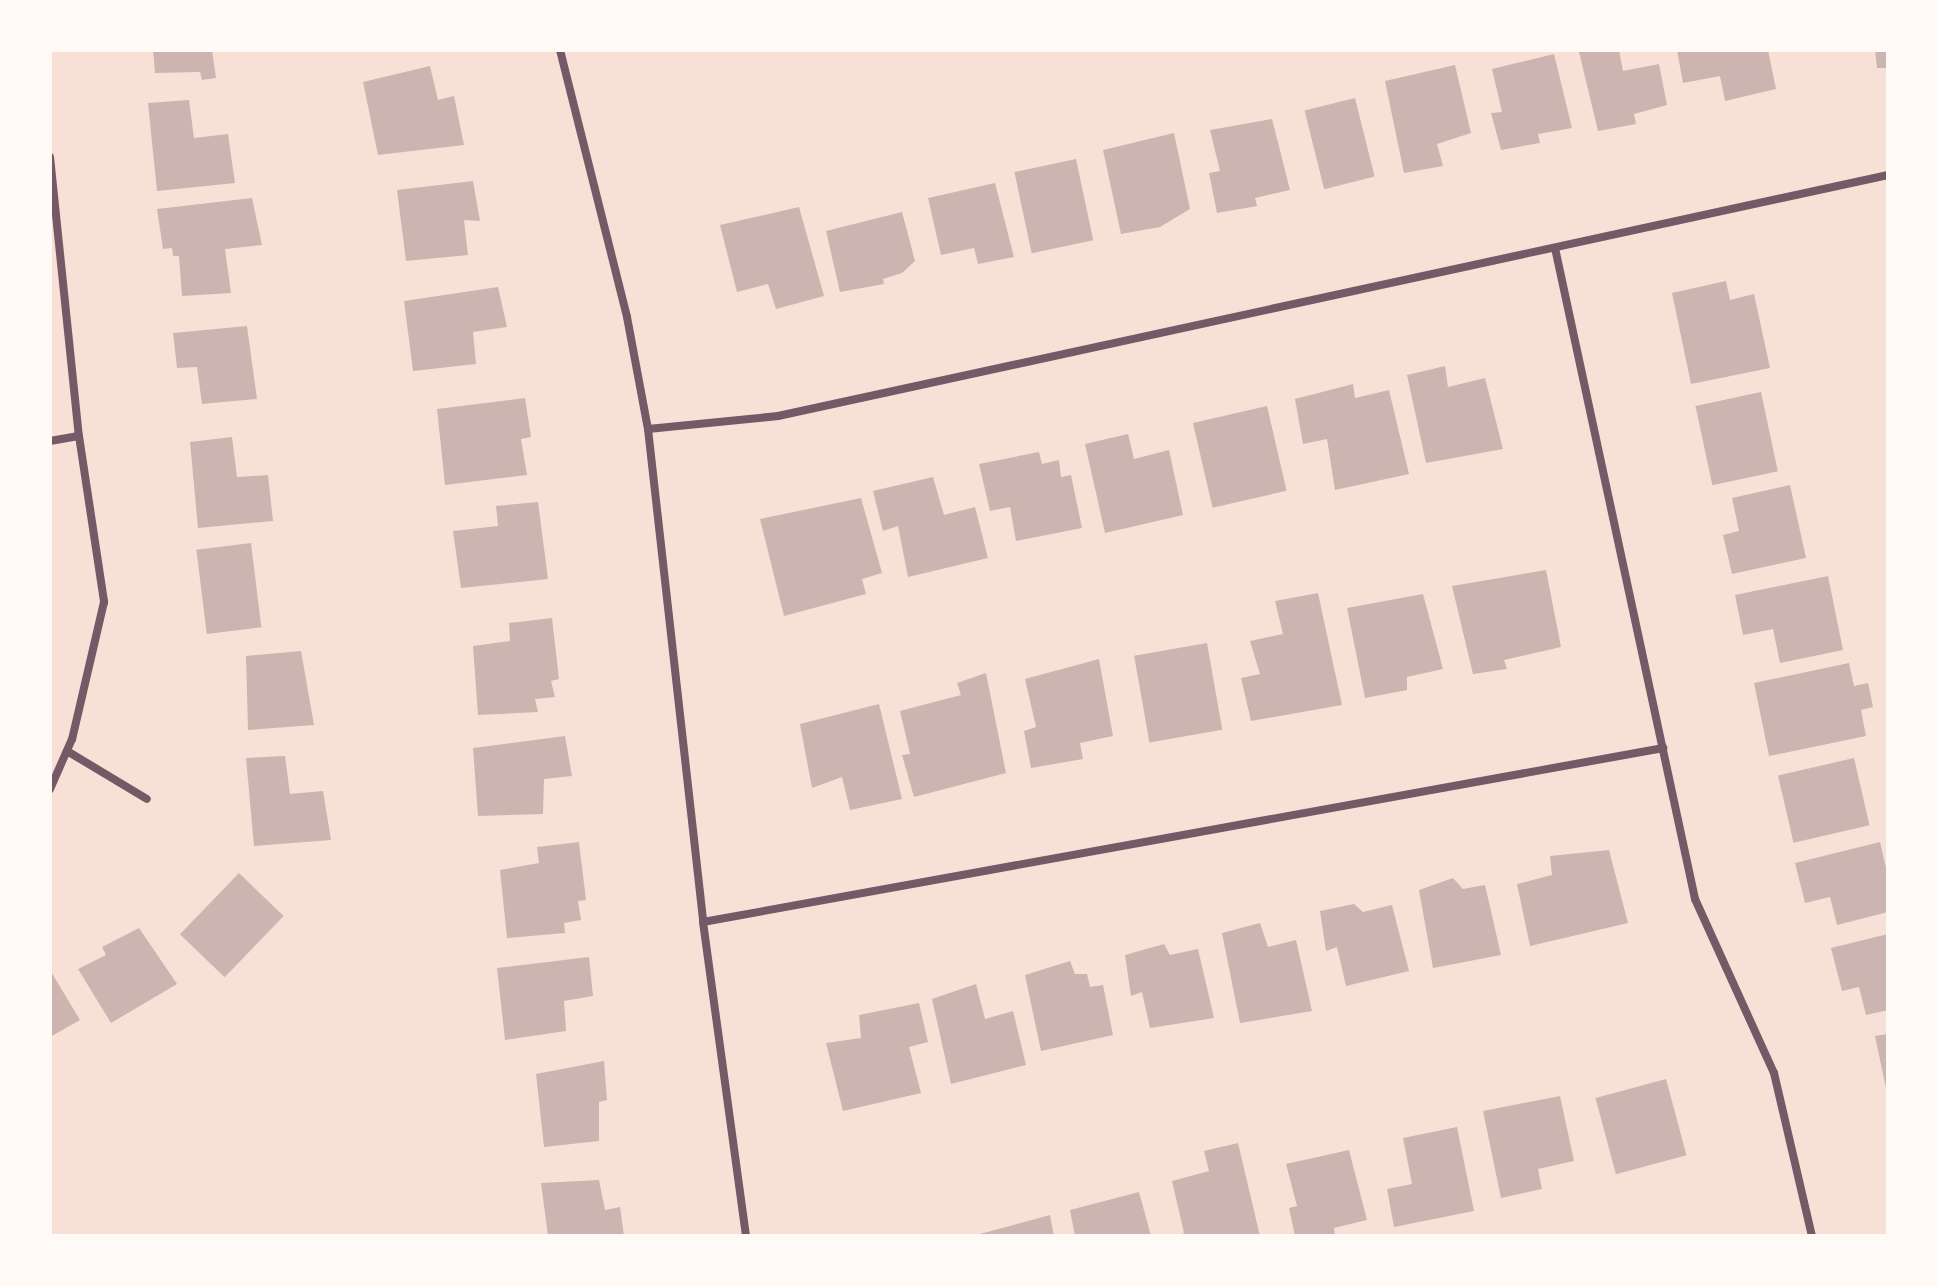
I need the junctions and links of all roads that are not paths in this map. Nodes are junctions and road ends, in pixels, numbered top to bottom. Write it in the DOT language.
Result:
graph roads {
  1 [pos="560,50"];
  2 [pos="50,157"];
  3 [pos="1888,175"];
  4 [pos="1555,248"];
  5 [pos="648,429"];
  6 [pos="79,436"];
  7 [pos="50,441"];
  8 [pos="1663,748"];
  9 [pos="67,751"];
  10 [pos="50,789"];
  11 [pos="147,799"];
  12 [pos="703,922"];
  13 [pos="746,1236"];
  14 [pos="1812,1236"];
  1 -- 5 [label="street"];
  2 -- 6 [label="street"];
  3 -- 4 [label="street"];
  4 -- 5 [label="street"];
  4 -- 8 [label="street"];
  5 -- 12 [label="street"];
  6 -- 7 [label="street"];
  6 -- 9 [label="street"];
  8 -- 12 [label="street"];
  8 -- 14 [label="street"];
  9 -- 10 [label="street"];
  9 -- 11 [label="street"];
  12 -- 13 [label="street"];
}
